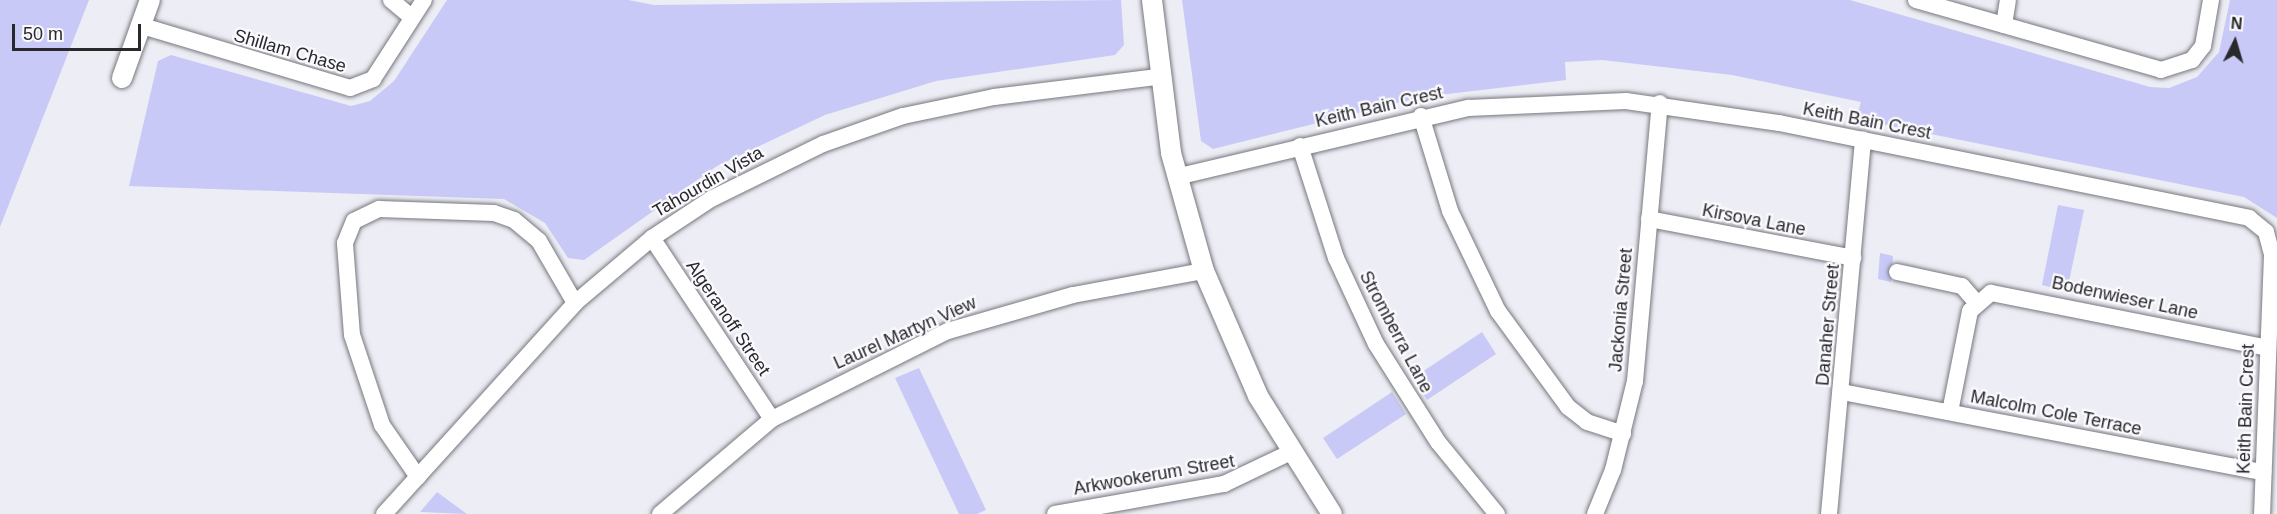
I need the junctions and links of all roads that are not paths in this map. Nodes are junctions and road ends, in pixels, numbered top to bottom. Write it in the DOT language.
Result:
graph roads {
  1 [pos="150,0"];
  2 [pos="391,0"];
  3 [pos="424,0"];
  4 [pos="1152,0"];
  5 [pos="1916,0"];
  6 [pos="2008,0"];
  7 [pos="2211,0"];
  8 [pos="411,17"];
  9 [pos="140,25"];
  10 [pos="2004,25"];
  11 [pos="1158,77"];
  12 [pos="122,78"];
  13 [pos="1660,103"];
  14 [pos="1421,116"];
  15 [pos="1863,140"];
  16 [pos="1300,146"];
  17 [pos="1176,177"];
  18 [pos="1649,219"];
  19 [pos="652,238"];
  20 [pos="1853,258"];
  21 [pos="1204,270"];
  22 [pos="1897,272"];
  23 [pos="1976,302"];
  24 [pos="575,303"];
  25 [pos="2268,348"];
  26 [pos="1842,392"];
  27 [pos="1950,412"];
  28 [pos="772,419"];
  29 [pos="1623,434"];
  30 [pos="1291,452"];
  31 [pos="2263,472"];
  32 [pos="418,477"];
  33 [pos="384,514"];
  34 [pos="660,514"];
  35 [pos="1055,514"];
  36 [pos="1332,514"];
  37 [pos="1497,514"];
  38 [pos="1595,514"];
  39 [pos="1829,514"];
  40 [pos="2262,514"];
  1 -- 9 [label="street"];
  2 -- 8 [label="street"];
  3 -- 8 [label="street, Shillam Chase"];
  4 -- 11 [label="street"];
  5 -- 10 [label="street"];
  6 -- 10 [label="street"];
  7 -- 10 [label="street"];
  8 -- 9 [label="street, Shillam Chase"];
  9 -- 12 [label="street"];
  11 -- 17 [label="street"];
  11 -- 19 [label="street, Tahourdin Vista"];
  13 -- 14 [label="street, Keith Bain Crest"];
  13 -- 15 [label="street, Keith Bain Crest"];
  13 -- 18 [label="street, Jackonia Street"];
  14 -- 16 [label="street, Keith Bain Crest"];
  14 -- 29 [label="street"];
  15 -- 20 [label="street, Danaher Street"];
  15 -- 25 [label="street, Keith Bain Crest"];
  16 -- 17 [label="street, Keith Bain Crest"];
  16 -- 37 [label="street, Stromberra Lane"];
  17 -- 21 [label="street"];
  18 -- 20 [label="street, Kirsova Lane"];
  18 -- 29 [label="street, Jackonia Street"];
  19 -- 24 [label="street, Tahourdin Vista"];
  19 -- 28 [label="street, Algeranoff Street"];
  20 -- 26 [label="street, Danaher Street"];
  21 -- 28 [label="street, Laurel Martyn View"];
  21 -- 30 [label="street"];
  22 -- 23 [label="street"];
  23 -- 25 [label="street, Bodenwieser Lane"];
  23 -- 27 [label="street"];
  24 -- 32 [label="street, Tahourdin Vista"];
  24 -- 32 [label="street"];
  25 -- 31 [label="street, Keith Bain Crest"];
  26 -- 27 [label="street, Malcolm Cole Terrace"];
  26 -- 39 [label="street, Danaher Street"];
  27 -- 31 [label="street, Malcolm Cole Terrace"];
  28 -- 34 [label="street, Laurel Martyn View"];
  29 -- 38 [label="street, Jackonia Street"];
  30 -- 35 [label="street, Arkwookerum Street"];
  30 -- 36 [label="street"];
  31 -- 40 [label="street, Keith Bain Crest"];
  32 -- 33 [label="street, Tahourdin Vista"];
}
